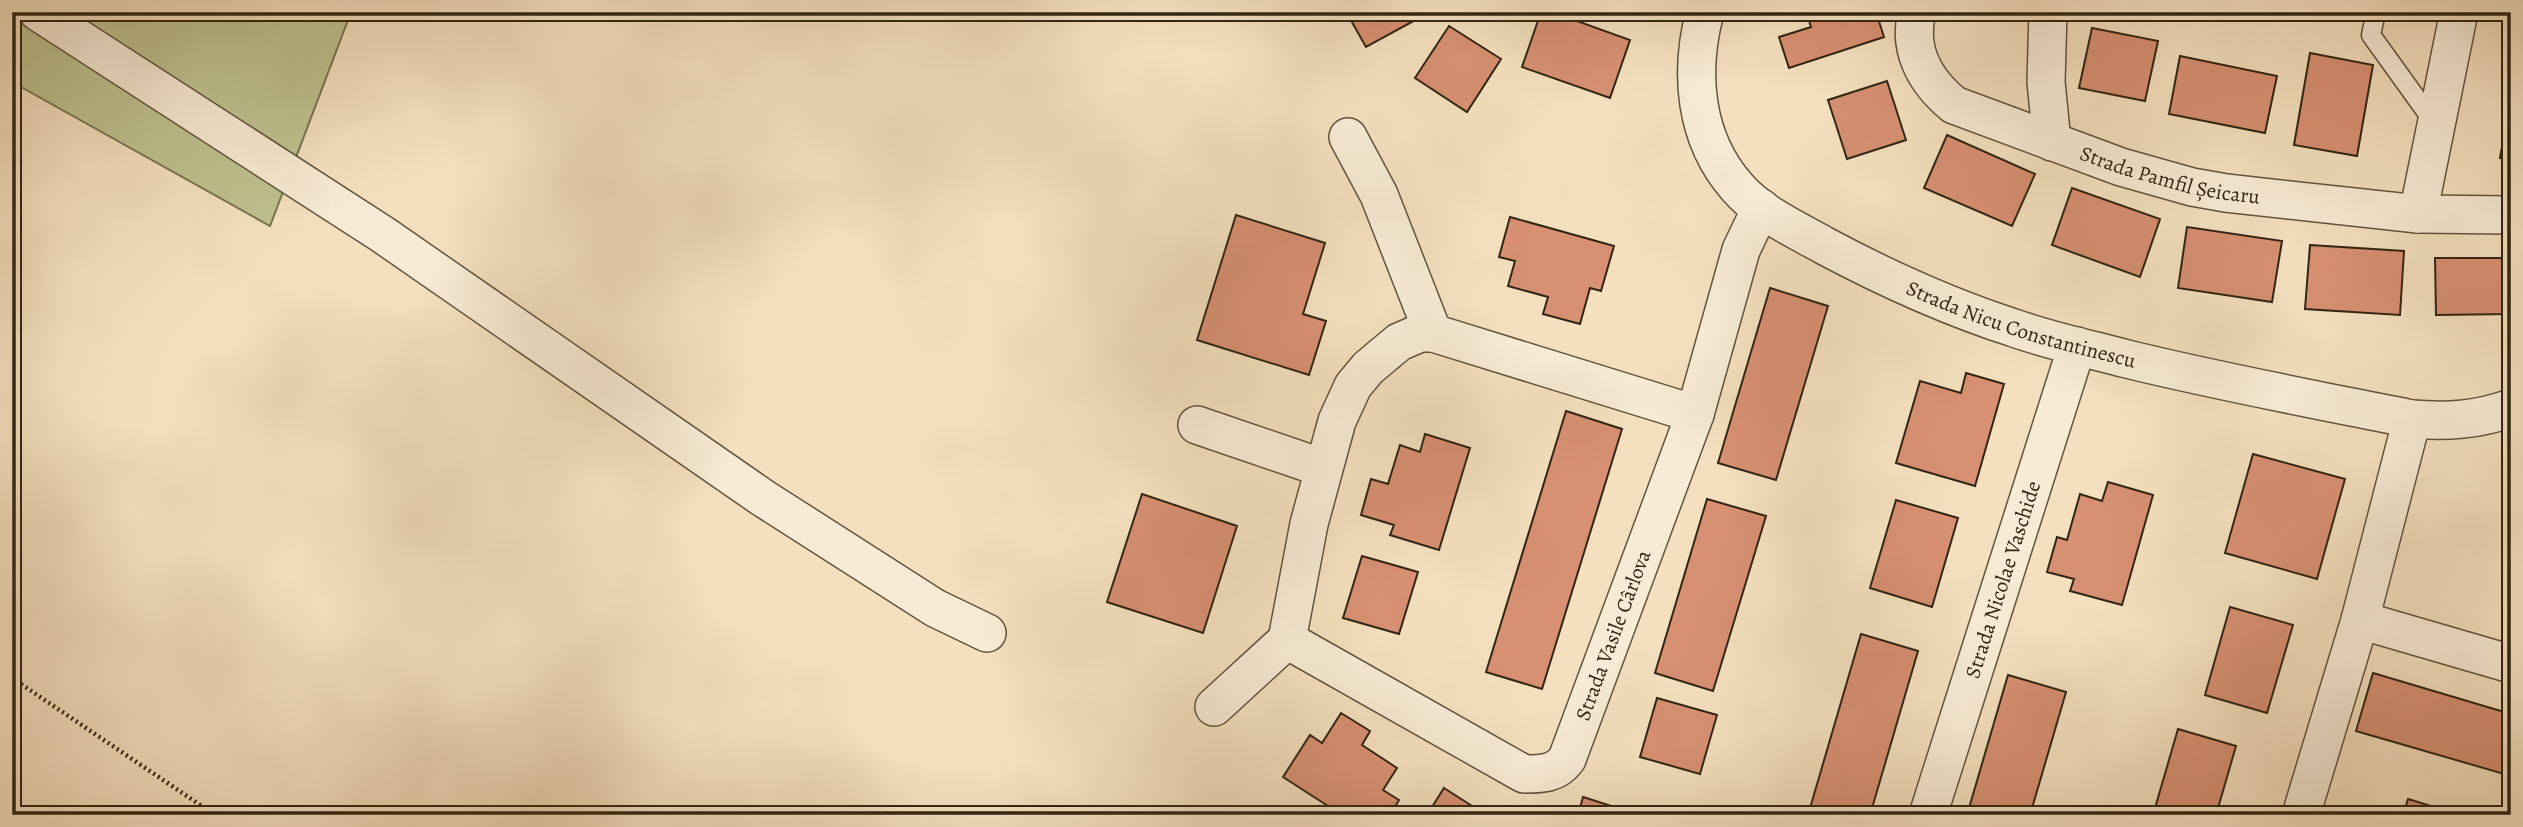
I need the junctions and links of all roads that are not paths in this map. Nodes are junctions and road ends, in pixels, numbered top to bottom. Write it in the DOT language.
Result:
graph roads {
  1 [pos="38,12"];
  2 [pos="1705,12"];
  3 [pos="1917,12"];
  4 [pos="2048,12"];
  5 [pos="2376,12"];
  6 [pos="2459,12"];
  7 [pos="2436,126"];
  8 [pos="1348,137"];
  9 [pos="2052,142"];
  10 [pos="1761,208"];
  11 [pos="2418,214"];
  12 [pos="2511,215"];
  13 [pos="1433,333"];
  14 [pos="2077,346"];
  15 [pos="2511,408"];
  16 [pos="1695,414"];
  17 [pos="2412,419"];
  18 [pos="1197,425"];
  19 [pos="1324,468"];
  20 [pos="2360,620"];
  21 [pos="987,633"];
  22 [pos="1287,640"];
  23 [pos="2511,664"];
  24 [pos="1214,707"];
  25 [pos="1928,815"];
  26 [pos="2301,815"];
  1 -- 21 [label="street"];
  2 -- 10 [label="street, Strada Nicu Constantinescu"];
  3 -- 9 [label="street"];
  4 -- 9 [label="street, Strada Pamfil Șeicaru"];
  5 -- 7 [label="lane"];
  6 -- 7 [label="street"];
  7 -- 11 [label="street"];
  8 -- 13 [label="street"];
  9 -- 11 [label="street, Strada Pamfil Șeicaru"];
  10 -- 14 [label="street, Strada Nicu Constantinescu"];
  10 -- 16 [label="street, Strada Vasile Cârlova"];
  11 -- 12 [label="street, Strada Pamfil Șeicaru"];
  13 -- 16 [label="street"];
  13 -- 19 [label="street"];
  14 -- 17 [label="street, Strada Nicu Constantinescu"];
  14 -- 25 [label="street, Strada Nicolae Vaschide"];
  15 -- 17 [label="street, Strada Nicu Constantinescu"];
  16 -- 22 [label="street, Strada Vasile Cârlova"];
  17 -- 20 [label="street"];
  18 -- 19 [label="street"];
  19 -- 22 [label="street"];
  20 -- 23 [label="street"];
  20 -- 26 [label="street"];
  22 -- 24 [label="street"];
}
